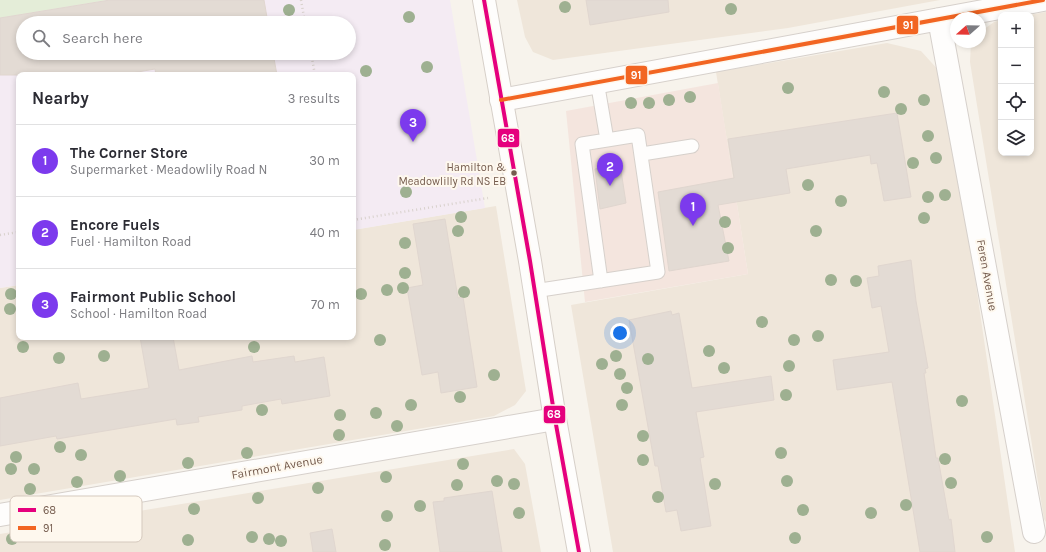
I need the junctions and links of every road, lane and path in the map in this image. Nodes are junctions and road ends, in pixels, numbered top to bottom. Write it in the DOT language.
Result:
graph roads {
  1 [pos="301,0"];
  2 [pos="484,0"];
  3 [pos="1043,0"];
  4 [pos="304,16"];
  5 [pos="939,19"];
  6 [pos="312,60"];
  7 [pos="314,72"];
  8 [pos="597,82"];
  9 [pos="501,100"];
  10 [pos="607,140"];
  11 [pos="692,146"];
  12 [pos="642,154"];
  13 [pos="488,198"];
  14 [pos="356,220"];
  15 [pos="16,232"];
  16 [pos="0,235"];
  17 [pos="601,281"];
  18 [pos="534,291"];
  19 [pos="555,419"];
  20 [pos="110,496"];
  21 [pos="10,513"];
  22 [pos="0,515"];
  23 [pos="1034,532"];
  24 [pos="579,552"];
  1 -- 4 [label="path"];
  2 -- 9 [label="street"];
  3 -- 5 [label="street"];
  5 -- 8 [label="street"];
  5 -- 23 [label="street, Feren Avenue"];
  6 -- 7 [label="path"];
  8 -- 9 [label="street"];
  8 -- 10 [label="lane"];
  9 -- 18 [label="street"];
  10 -- 12 [label="lane"];
  10 -- 17 [label="lane"];
  11 -- 12 [label="lane"];
  12 -- 17 [label="lane"];
  13 -- 14 [label="path"];
  15 -- 16 [label="path"];
  17 -- 18 [label="lane"];
  18 -- 19 [label="street"];
  19 -- 20 [label="street, Fairmont Avenue"];
  19 -- 24 [label="street"];
  21 -- 22 [label="street, Fairmont Avenue"];
}
